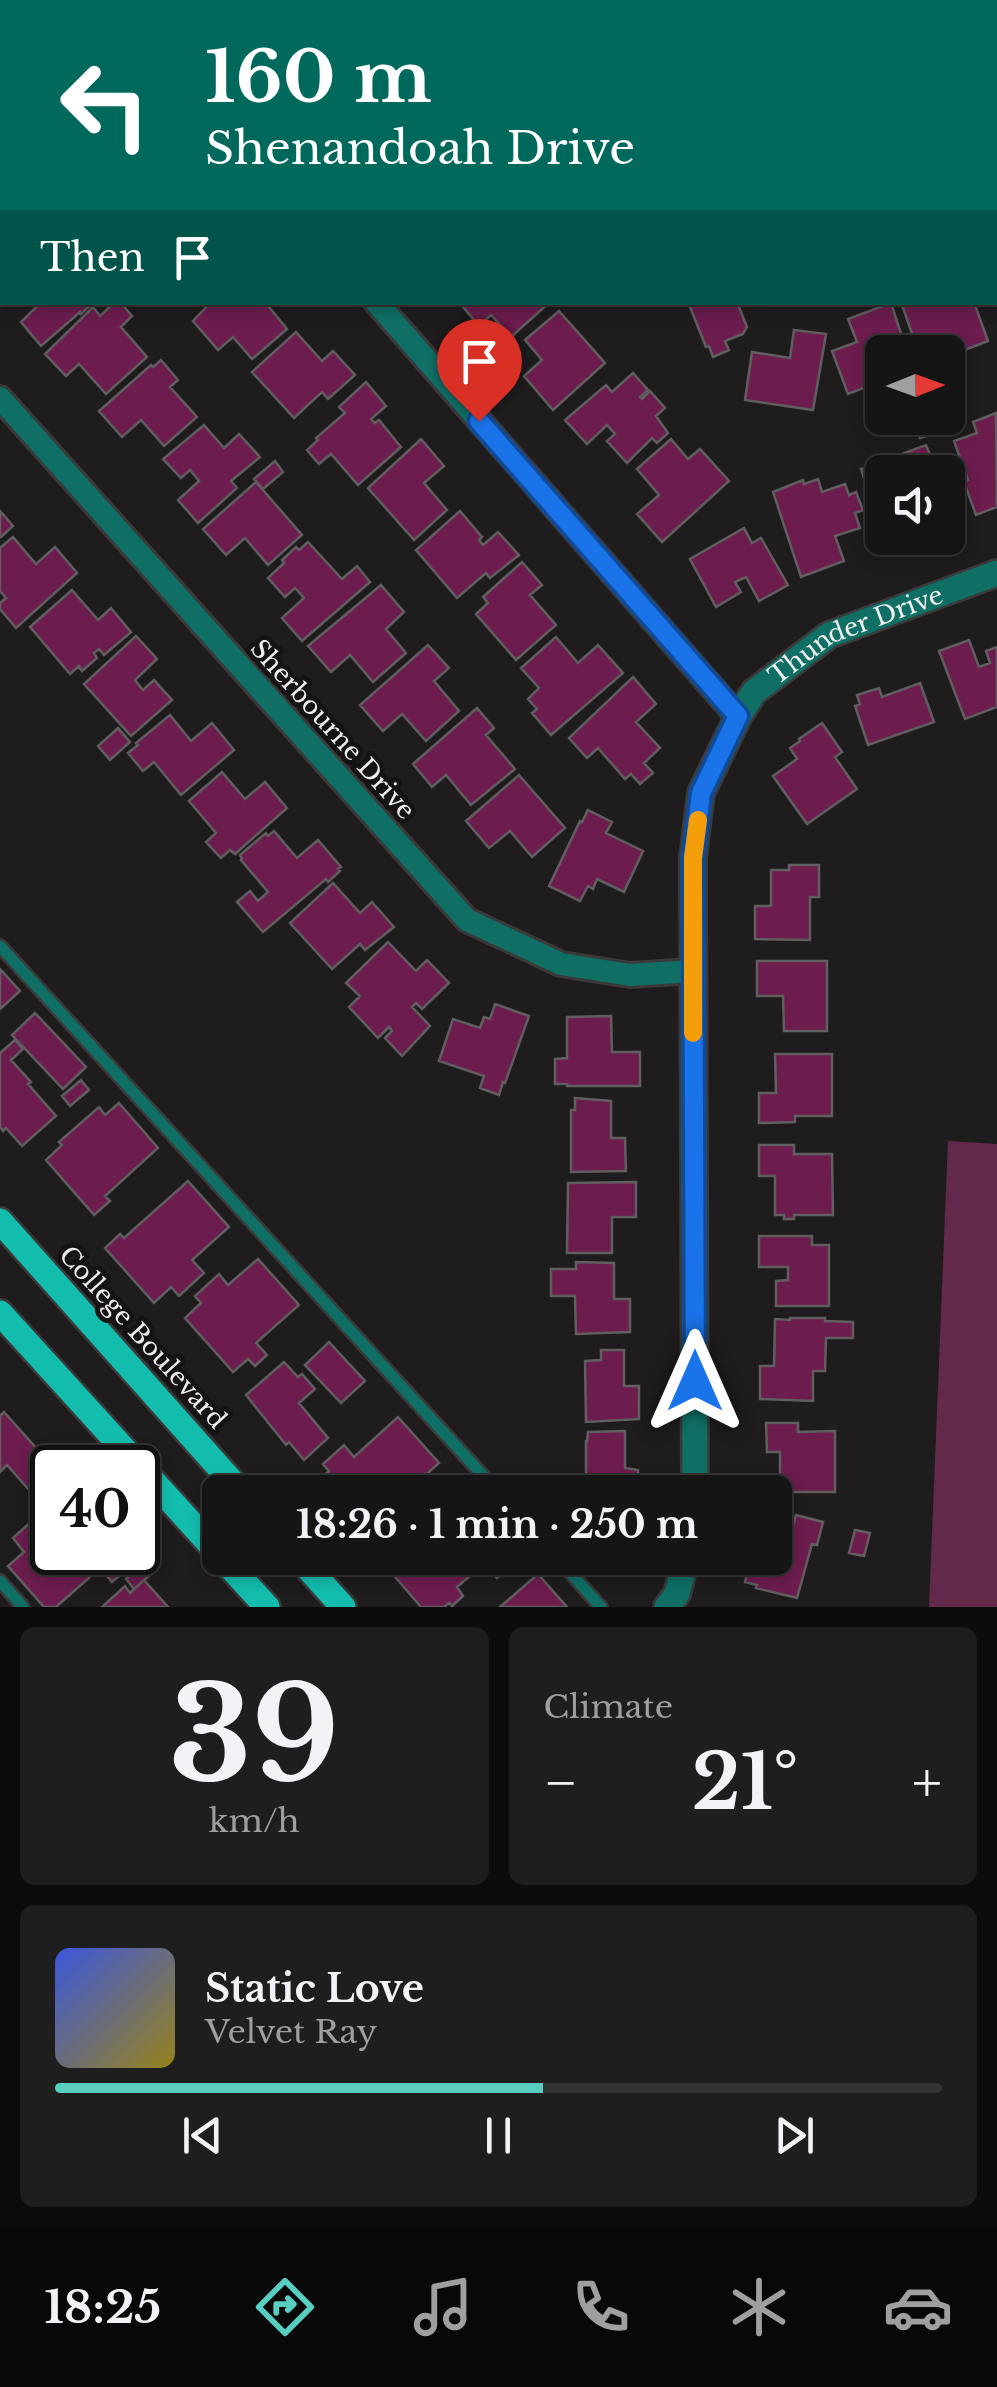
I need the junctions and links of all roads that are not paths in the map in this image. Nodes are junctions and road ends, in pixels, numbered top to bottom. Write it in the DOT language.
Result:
graph roads {
  1 [pos="379,305"];
  2 [pos="0,398"];
  3 [pos="997,573"];
  4 [pos="738,716"];
  5 [pos="0,946"];
  6 [pos="693,971"];
  7 [pos="0,1220"];
  8 [pos="0,1313"];
  9 [pos="226,1475"];
  10 [pos="482,1475"];
  11 [pos="695,1475"];
  12 [pos="202,1535"];
  13 [pos="238,1575"];
  14 [pos="314,1575"];
  15 [pos="572,1575"];
  16 [pos="682,1575"];
  17 [pos="0,1582"];
  18 [pos="23,1607"];
  19 [pos="267,1607"];
  20 [pos="343,1607"];
  21 [pos="602,1607"];
  22 [pos="667,1607"];
  1 -- 4 [label="street"];
  2 -- 6 [label="street, Sherbourne Drive"];
  3 -- 4 [label="street, Thunder Drive"];
  4 -- 6 [label="street, Thunder Drive"];
  5 -- 10 [label="lane"];
  6 -- 11 [label="street, Thunder Drive"];
  7 -- 9 [label="main road, College Boulevard"];
  8 -- 12 [label="main road"];
  13 -- 19 [label="main road"];
  14 -- 20 [label="main road"];
  15 -- 21 [label="lane"];
  16 -- 22 [label="street"];
  17 -- 18 [label="lane"];
}
